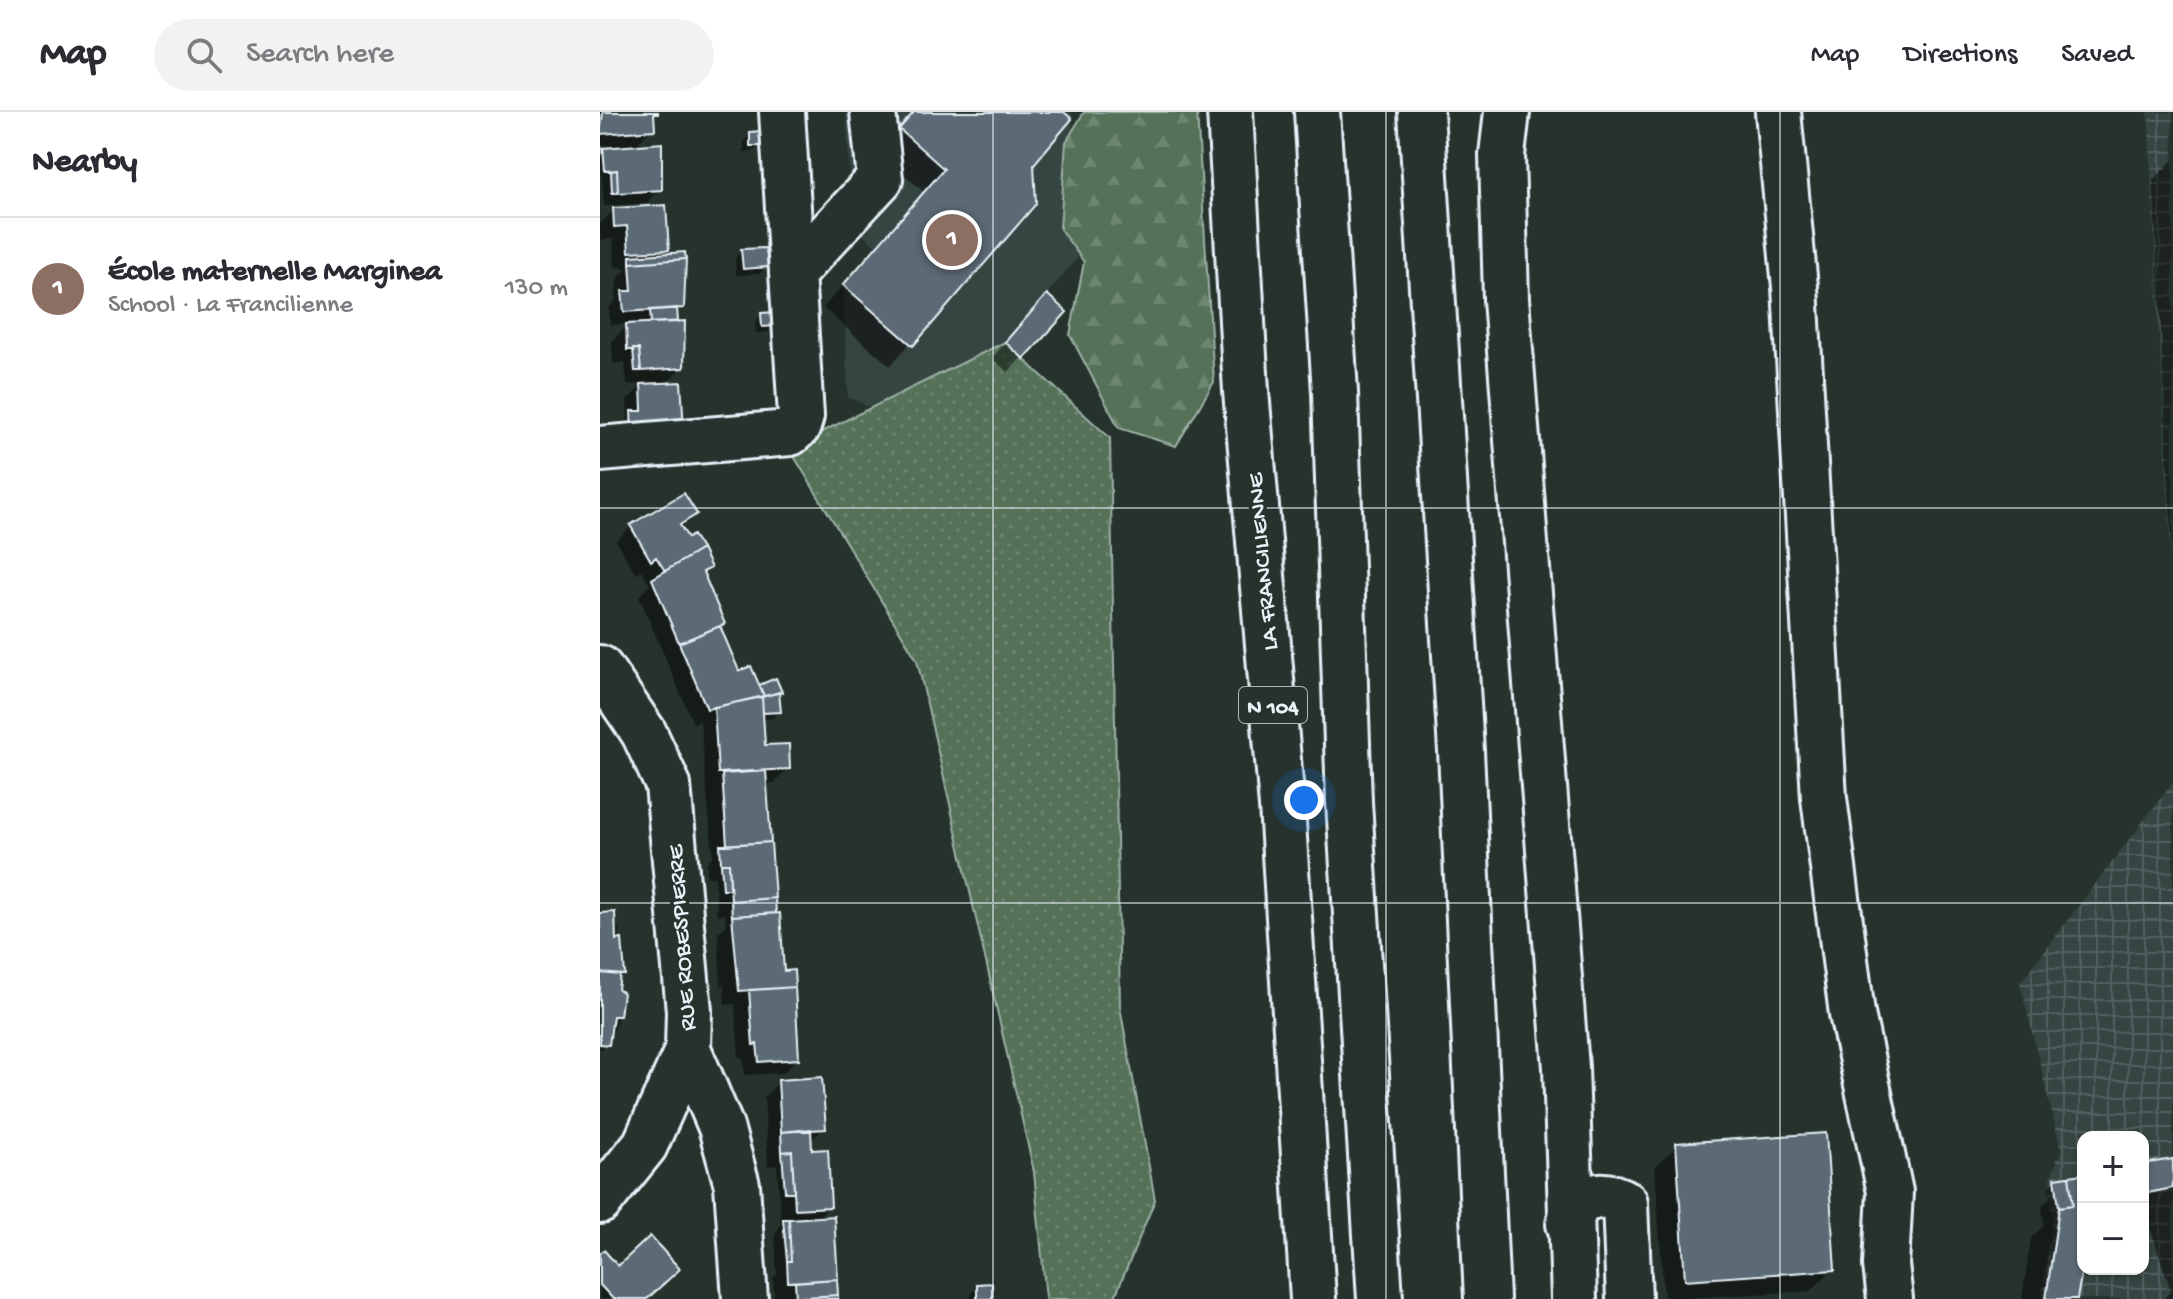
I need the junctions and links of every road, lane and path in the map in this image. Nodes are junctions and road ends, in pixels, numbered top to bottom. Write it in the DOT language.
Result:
graph roads {
  1 [pos="782,112"];
  2 [pos="873,112"];
  3 [pos="1230,112"];
  4 [pos="1317,112"];
  5 [pos="1421,112"];
  6 [pos="1507,112"];
  7 [pos="1778,112"];
  8 [pos="792,274"];
  9 [pos="600,449"];
  10 [pos="600,668"];
  11 [pos="688,1049"];
  12 [pos="656,1120"];
  13 [pos="721,1127"];
  14 [pos="600,1201"];
  15 [pos="1569,1224"];
  16 [pos="1575,1295"];
  17 [pos="745,1299"];
  18 [pos="1313,1299"];
  19 [pos="1380,1299"];
  20 [pos="1487,1299"];
  21 [pos="1629,1299"];
  22 [pos="1890,1299"];
  1 -- 8 [label="main road"];
  2 -- 8 [label="main road"];
  3 -- 18 [label="main road, LA FRANCILIENNE / N 104"];
  4 -- 19 [label="main road"];
  5 -- 20 [label="main road"];
  6 -- 15 [label="main road"];
  7 -- 22 [label="main road"];
  8 -- 9 [label="main road"];
  10 -- 11 [label="main road, RUE ROBESPIERRE"];
  11 -- 12 [label="main road, RUE ROBESPIERRE"];
  11 -- 13 [label="main road"];
  12 -- 13 [label="main road"];
  12 -- 14 [label="main road, RUE ROBESPIERRE"];
  13 -- 17 [label="main road"];
  15 -- 16 [label="main road"];
  15 -- 21 [label="main road"];
}
